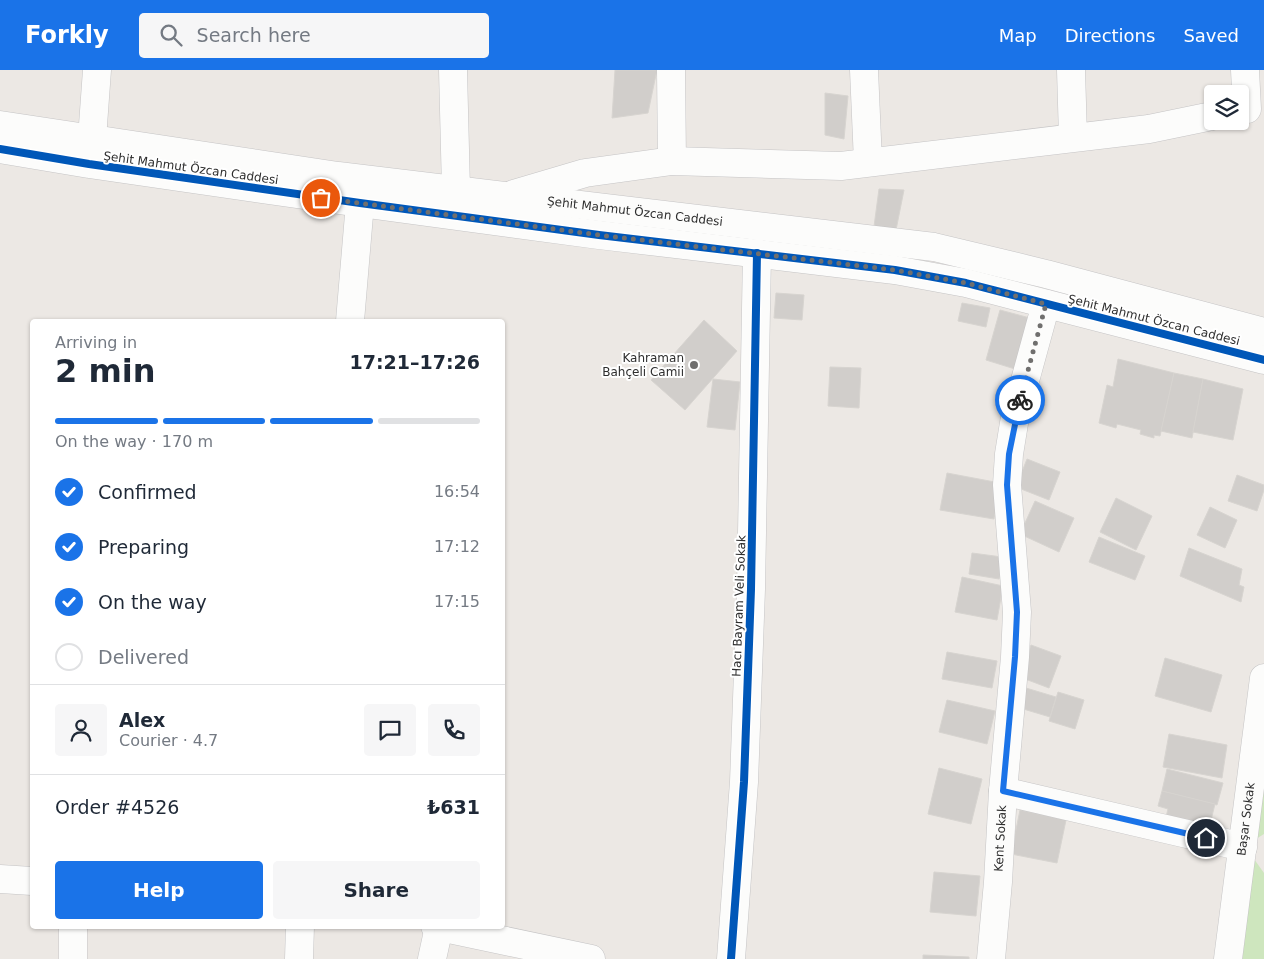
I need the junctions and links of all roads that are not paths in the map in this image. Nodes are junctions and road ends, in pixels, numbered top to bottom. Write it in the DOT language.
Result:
graph roads {
  1 [pos="97,70"];
  2 [pos="453,70"];
  3 [pos="671,70"];
  4 [pos="864,70"];
  5 [pos="1071,70"];
  6 [pos="1245,70"];
  7 [pos="1250,109"];
  8 [pos="1204,118"];
  9 [pos="0,125"];
  10 [pos="1073,137"];
  11 [pos="92,139"];
  12 [pos="0,149"];
  13 [pos="672,161"];
  14 [pos="868,162"];
  15 [pos="456,190"];
  16 [pos="506,196"];
  17 [pos="360,203"];
  18 [pos="757,253"];
  19 [pos="1046,304"];
  20 [pos="350,319"];
  21 [pos="1264,332"];
  22 [pos="1264,360"];
  23 [pos="1264,678"];
  24 [pos="1003,791"];
  25 [pos="1242,847"];
  26 [pos="0,880"];
  27 [pos="30,881"];
  28 [pos="73,929"];
  29 [pos="300,929"];
  30 [pos="437,929"];
  31 [pos="444,929"];
  32 [pos="534,953"];
  33 [pos="73,959"];
  34 [pos="299,959"];
  35 [pos="432,959"];
  36 [pos="591,959"];
  37 [pos="731,959"];
  38 [pos="991,959"];
  39 [pos="1228,959"];
  1 -- 11 [label="street"];
  2 -- 15 [label="street"];
  3 -- 13 [label="street"];
  4 -- 14 [label="street"];
  5 -- 10 [label="street"];
  6 -- 7 [label="street"];
  8 -- 10 [label="street"];
  9 -- 11 [label="street, Şehit Mahmut Özcan Caddesi"];
  10 -- 14 [label="street"];
  11 -- 15 [label="street, Şehit Mahmut Özcan Caddesi"];
  12 -- 17 [label="street, Şehit Mahmut Özcan Caddesi"];
  13 -- 14 [label="street"];
  13 -- 16 [label="street"];
  15 -- 16 [label="street, Şehit Mahmut Özcan Caddesi"];
  16 -- 21 [label="street, Şehit Mahmut Özcan Caddesi"];
  17 -- 18 [label="street, Şehit Mahmut Özcan Caddesi"];
  17 -- 20 [label="street"];
  18 -- 19 [label="street, Şehit Mahmut Özcan Caddesi"];
  18 -- 37 [label="street, Hacı Bayram Veli Sokak"];
  19 -- 22 [label="street, Şehit Mahmut Özcan Caddesi"];
  19 -- 24 [label="street, Kent Sokak"];
  23 -- 25 [label="street, Başar Sokak"];
  24 -- 25 [label="street"];
  24 -- 38 [label="street, Kent Sokak"];
  25 -- 39 [label="street, Başar Sokak"];
  26 -- 27 [label="street"];
  28 -- 33 [label="street"];
  29 -- 34 [label="street"];
  30 -- 35 [label="street"];
  31 -- 32 [label="street"];
  32 -- 36 [label="street"];
}
